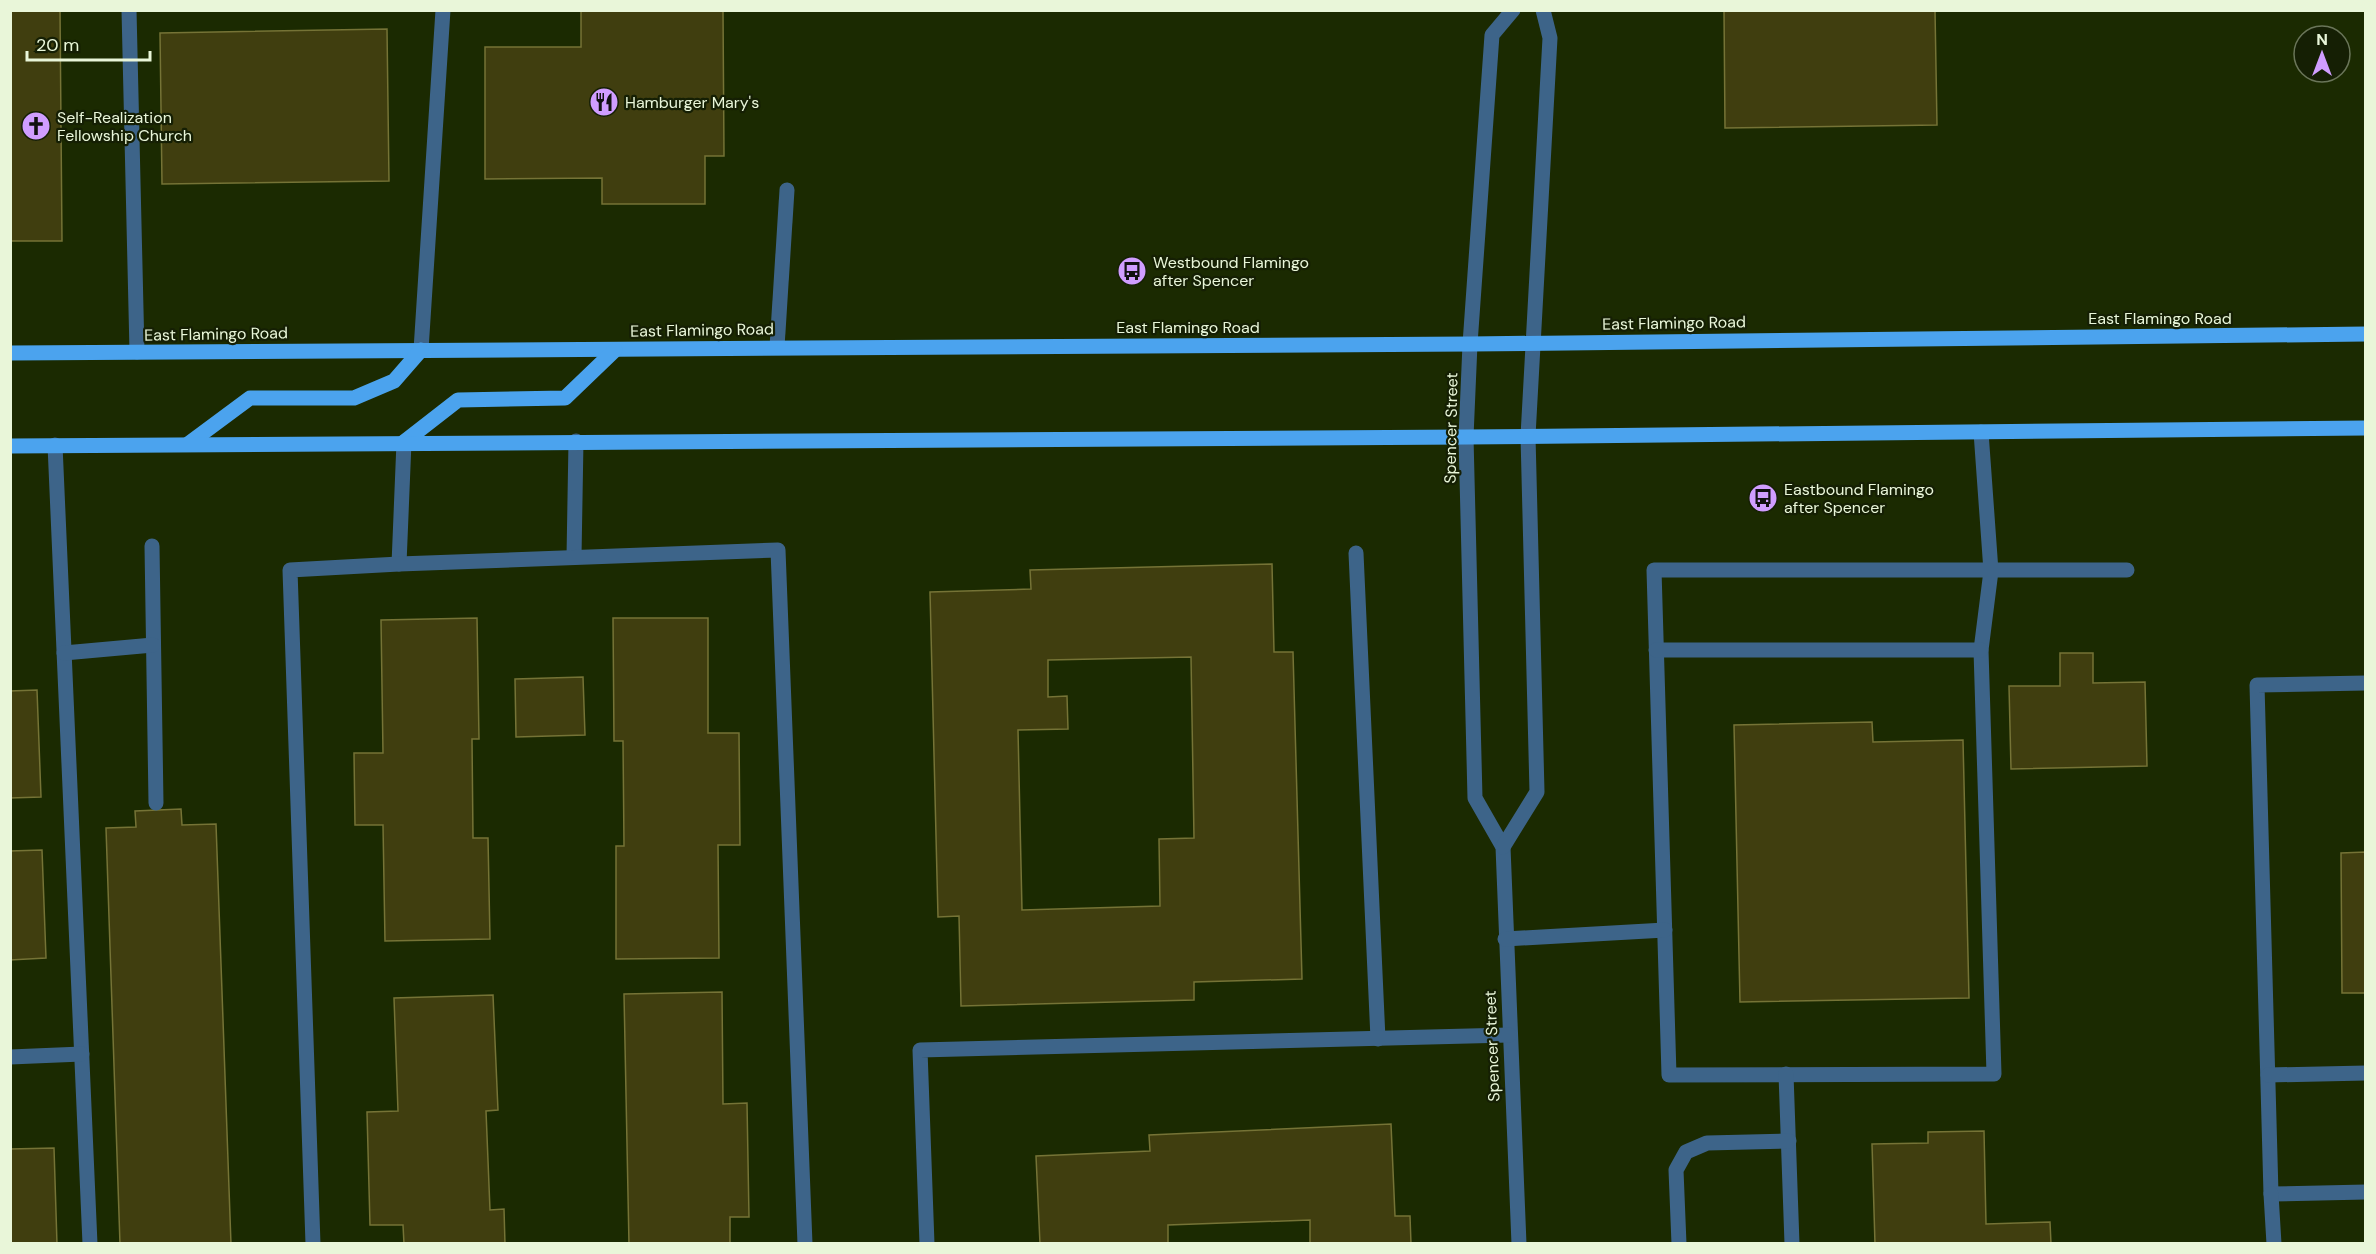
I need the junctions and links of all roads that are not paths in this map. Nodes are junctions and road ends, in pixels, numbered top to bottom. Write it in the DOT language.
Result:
graph roads {
  1 [pos="129,10"];
  2 [pos="443,10"];
  3 [pos="1513,10"];
  4 [pos="1543,10"];
  5 [pos="787,190"];
  6 [pos="2366,334"];
  7 [pos="1534,342"];
  8 [pos="1470,344"];
  9 [pos="777,347"];
  10 [pos="420,350"];
  11 [pos="615,350"];
  12 [pos="137,352"];
  13 [pos="10,353"];
  14 [pos="2366,428"];
  15 [pos="1981,432"];
  16 [pos="1528,436"];
  17 [pos="1467,437"];
  18 [pos="576,441"];
  19 [pos="404,442"];
  20 [pos="188,444"];
  21 [pos="55,445"];
  22 [pos="10,446"];
  23 [pos="152,546"];
  24 [pos="1356,553"];
  25 [pos="573,557"];
  26 [pos="399,564"];
  27 [pos="2127,570"];
  28 [pos="1991,571"];
  29 [pos="153,645"];
  30 [pos="1656,650"];
  31 [pos="1981,650"];
  32 [pos="64,653"];
  33 [pos="2366,683"];
  34 [pos="156,803"];
  35 [pos="1503,847"];
  36 [pos="1665,930"];
  37 [pos="1505,939"];
  38 [pos="1509,1035"];
  39 [pos="1378,1039"];
  40 [pos="82,1054"];
  41 [pos="10,1057"];
  42 [pos="2366,1072"];
  43 [pos="1786,1074"];
  44 [pos="2268,1075"];
  45 [pos="1789,1141"];
  46 [pos="2366,1192"];
  47 [pos="2271,1194"];
  48 [pos="90,1244"];
  49 [pos="312,1244"];
  50 [pos="805,1244"];
  51 [pos="927,1244"];
  52 [pos="1518,1244"];
  53 [pos="1679,1244"];
  54 [pos="1792,1244"];
  55 [pos="2274,1244"];
  1 -- 12 [label="street"];
  2 -- 10 [label="street"];
  3 -- 8 [label="street, Spencer Street"];
  4 -- 7 [label="street"];
  5 -- 9 [label="street"];
  6 -- 7 [label="main road, East Flamingo Road"];
  7 -- 8 [label="main road, East Flamingo Road"];
  7 -- 16 [label="street"];
  8 -- 9 [label="main road, East Flamingo Road"];
  8 -- 17 [label="street, Spencer Street"];
  9 -- 11 [label="main road, East Flamingo Road"];
  10 -- 11 [label="main road, East Flamingo Road"];
  10 -- 12 [label="main road, East Flamingo Road"];
  10 -- 20 [label="main road"];
  11 -- 19 [label="main road"];
  12 -- 13 [label="main road, East Flamingo Road"];
  14 -- 15 [label="main road"];
  15 -- 16 [label="main road"];
  15 -- 28 [label="street"];
  16 -- 17 [label="main road"];
  16 -- 35 [label="street"];
  17 -- 18 [label="main road"];
  17 -- 35 [label="street, Spencer Street"];
  18 -- 19 [label="main road"];
  18 -- 25 [label="street"];
  19 -- 20 [label="main road"];
  19 -- 26 [label="street"];
  20 -- 21 [label="main road"];
  21 -- 22 [label="main road"];
  21 -- 32 [label="street"];
  23 -- 29 [label="street"];
  24 -- 39 [label="street"];
  25 -- 26 [label="street"];
  25 -- 50 [label="street"];
  26 -- 49 [label="street"];
  27 -- 28 [label="street"];
  28 -- 30 [label="street"];
  28 -- 31 [label="street"];
  29 -- 32 [label="street"];
  29 -- 34 [label="street"];
  30 -- 31 [label="street"];
  30 -- 36 [label="street"];
  31 -- 43 [label="street"];
  32 -- 40 [label="street"];
  33 -- 44 [label="street"];
  35 -- 37 [label="street, Spencer Street"];
  36 -- 37 [label="street"];
  36 -- 43 [label="street"];
  37 -- 38 [label="street, Spencer Street"];
  38 -- 39 [label="street"];
  38 -- 52 [label="street, Spencer Street"];
  39 -- 51 [label="street"];
  40 -- 41 [label="street"];
  40 -- 48 [label="street"];
  42 -- 44 [label="street"];
  43 -- 45 [label="street"];
  44 -- 47 [label="street"];
  45 -- 53 [label="street"];
  45 -- 54 [label="street"];
  46 -- 47 [label="street"];
  47 -- 55 [label="street"];
}
